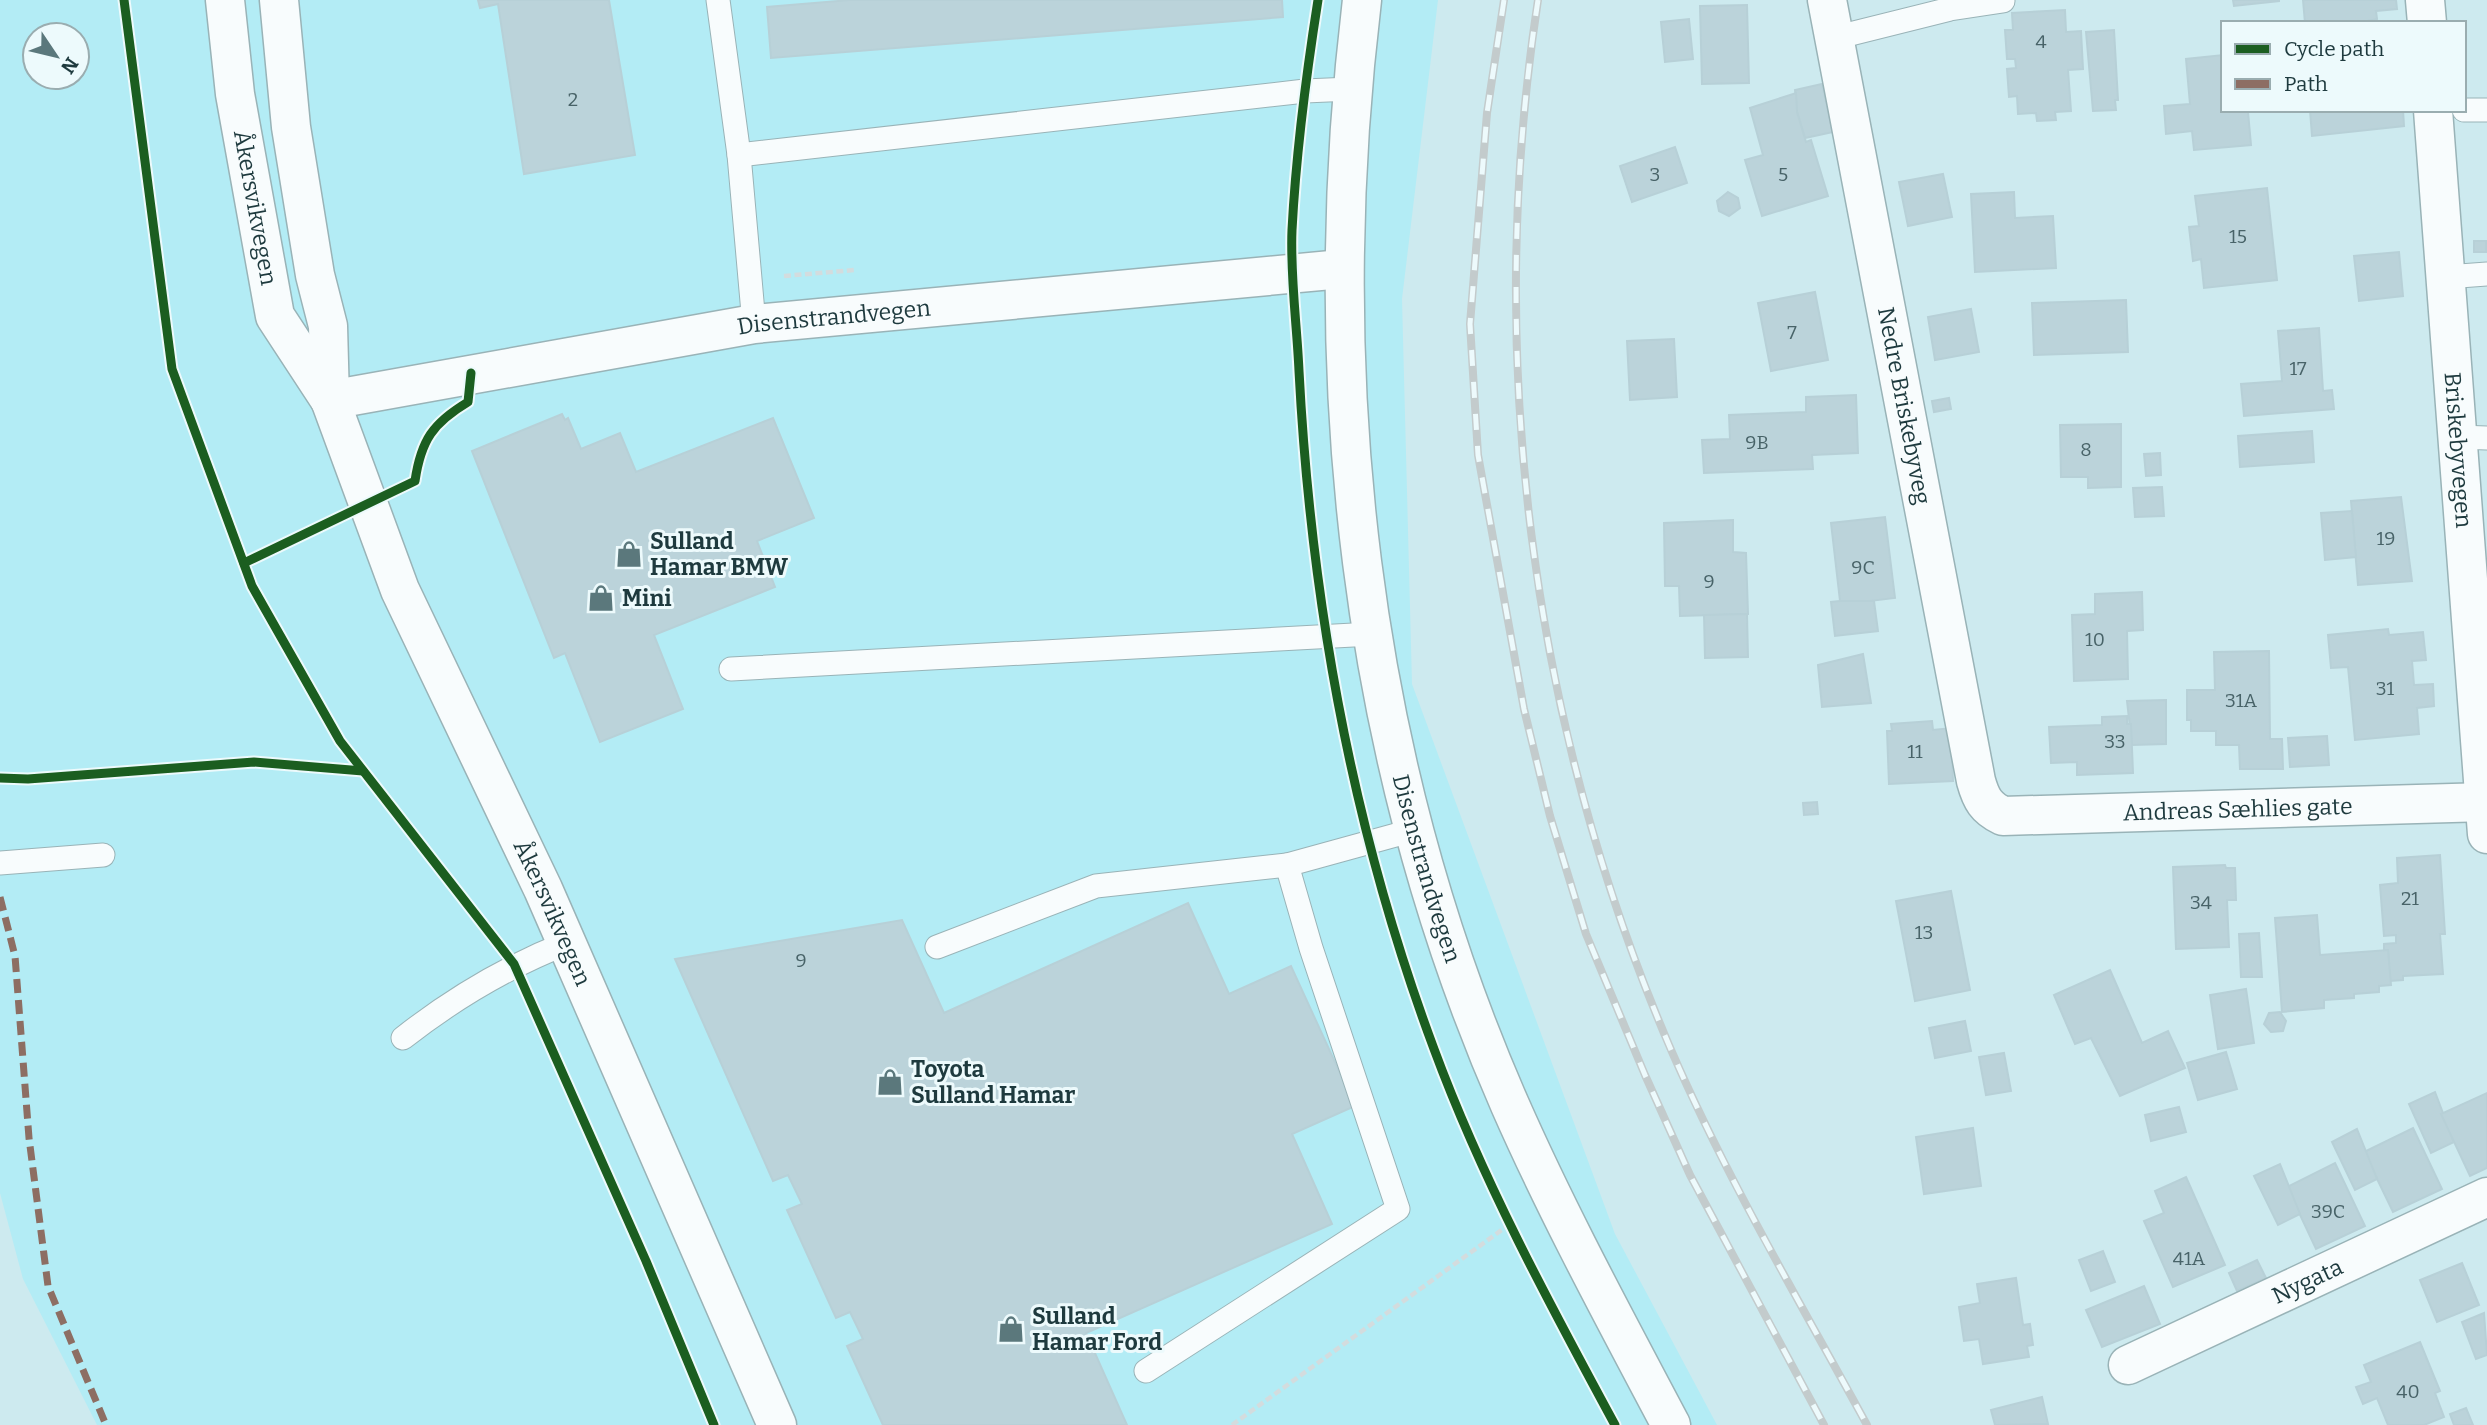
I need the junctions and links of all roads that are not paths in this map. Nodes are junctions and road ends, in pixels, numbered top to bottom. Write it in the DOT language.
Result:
graph roads {
  1 [pos="225,0"];
  2 [pos="279,0"];
  3 [pos="718,0"];
  4 [pos="1362,0"];
  5 [pos="1828,0"];
  6 [pos="2425,0"];
  7 [pos="2003,1"];
  8 [pos="2427,21"];
  9 [pos="1834,38"];
  10 [pos="1351,89"];
  11 [pos="2466,110"];
  12 [pos="2487,110"];
  13 [pos="2433,112"];
  14 [pos="739,155"];
  15 [pos="1342,269"];
  16 [pos="2487,274"];
  17 [pos="2446,276"];
  18 [pos="754,324"];
  19 [pos="330,400"];
  20 [pos="2472,438"];
  21 [pos="1372,634"];
  22 [pos="731,669"];
  23 [pos="1989,810"];
  24 [pos="2487,813"];
  25 [pos="1414,830"];
  26 [pos="103,855"];
  27 [pos="0,863"];
  28 [pos="1287,865"];
  29 [pos="567,943"];
  30 [pos="937,947"];
  31 [pos="403,1038"];
  32 [pos="2487,1197"];
  33 [pos="2128,1365"];
  34 [pos="1146,1371"];
  35 [pos="777,1425"];
  36 [pos="1671,1425"];
  1 -- 19 [label="street, Åkersvikvegen"];
  2 -- 19 [label="street, Åkersvikvegen"];
  3 -- 14 [label="lane"];
  4 -- 10 [label="street, Disenstrandvegen"];
  5 -- 9 [label="street, Nedre Briskebyveg"];
  6 -- 8 [label="street"];
  7 -- 9 [label="lane"];
  9 -- 23 [label="street, Nedre Briskebyveg"];
  10 -- 14 [label="lane"];
  10 -- 15 [label="street, Disenstrandvegen"];
  11 -- 12 [label="lane"];
  13 -- 17 [label="street, Briskebyvegen"];
  14 -- 18 [label="lane"];
  15 -- 18 [label="street, Disenstrandvegen"];
  15 -- 21 [label="street, Disenstrandvegen"];
  16 -- 17 [label="lane"];
  17 -- 20 [label="street, Briskebyvegen"];
  18 -- 19 [label="street, Disenstrandvegen"];
  19 -- 29 [label="street, Åkersvikvegen"];
  20 -- 24 [label="street, Briskebyvegen"];
  21 -- 22 [label="lane"];
  21 -- 25 [label="street, Disenstrandvegen"];
  23 -- 24 [label="street, Andreas Sæhlies gate"];
  25 -- 28 [label="lane"];
  25 -- 36 [label="street, Disenstrandvegen"];
  26 -- 27 [label="lane"];
  28 -- 30 [label="lane"];
  28 -- 34 [label="lane"];
  29 -- 31 [label="lane"];
  29 -- 35 [label="street, Åkersvikvegen"];
  32 -- 33 [label="street, Nygata"];
}
